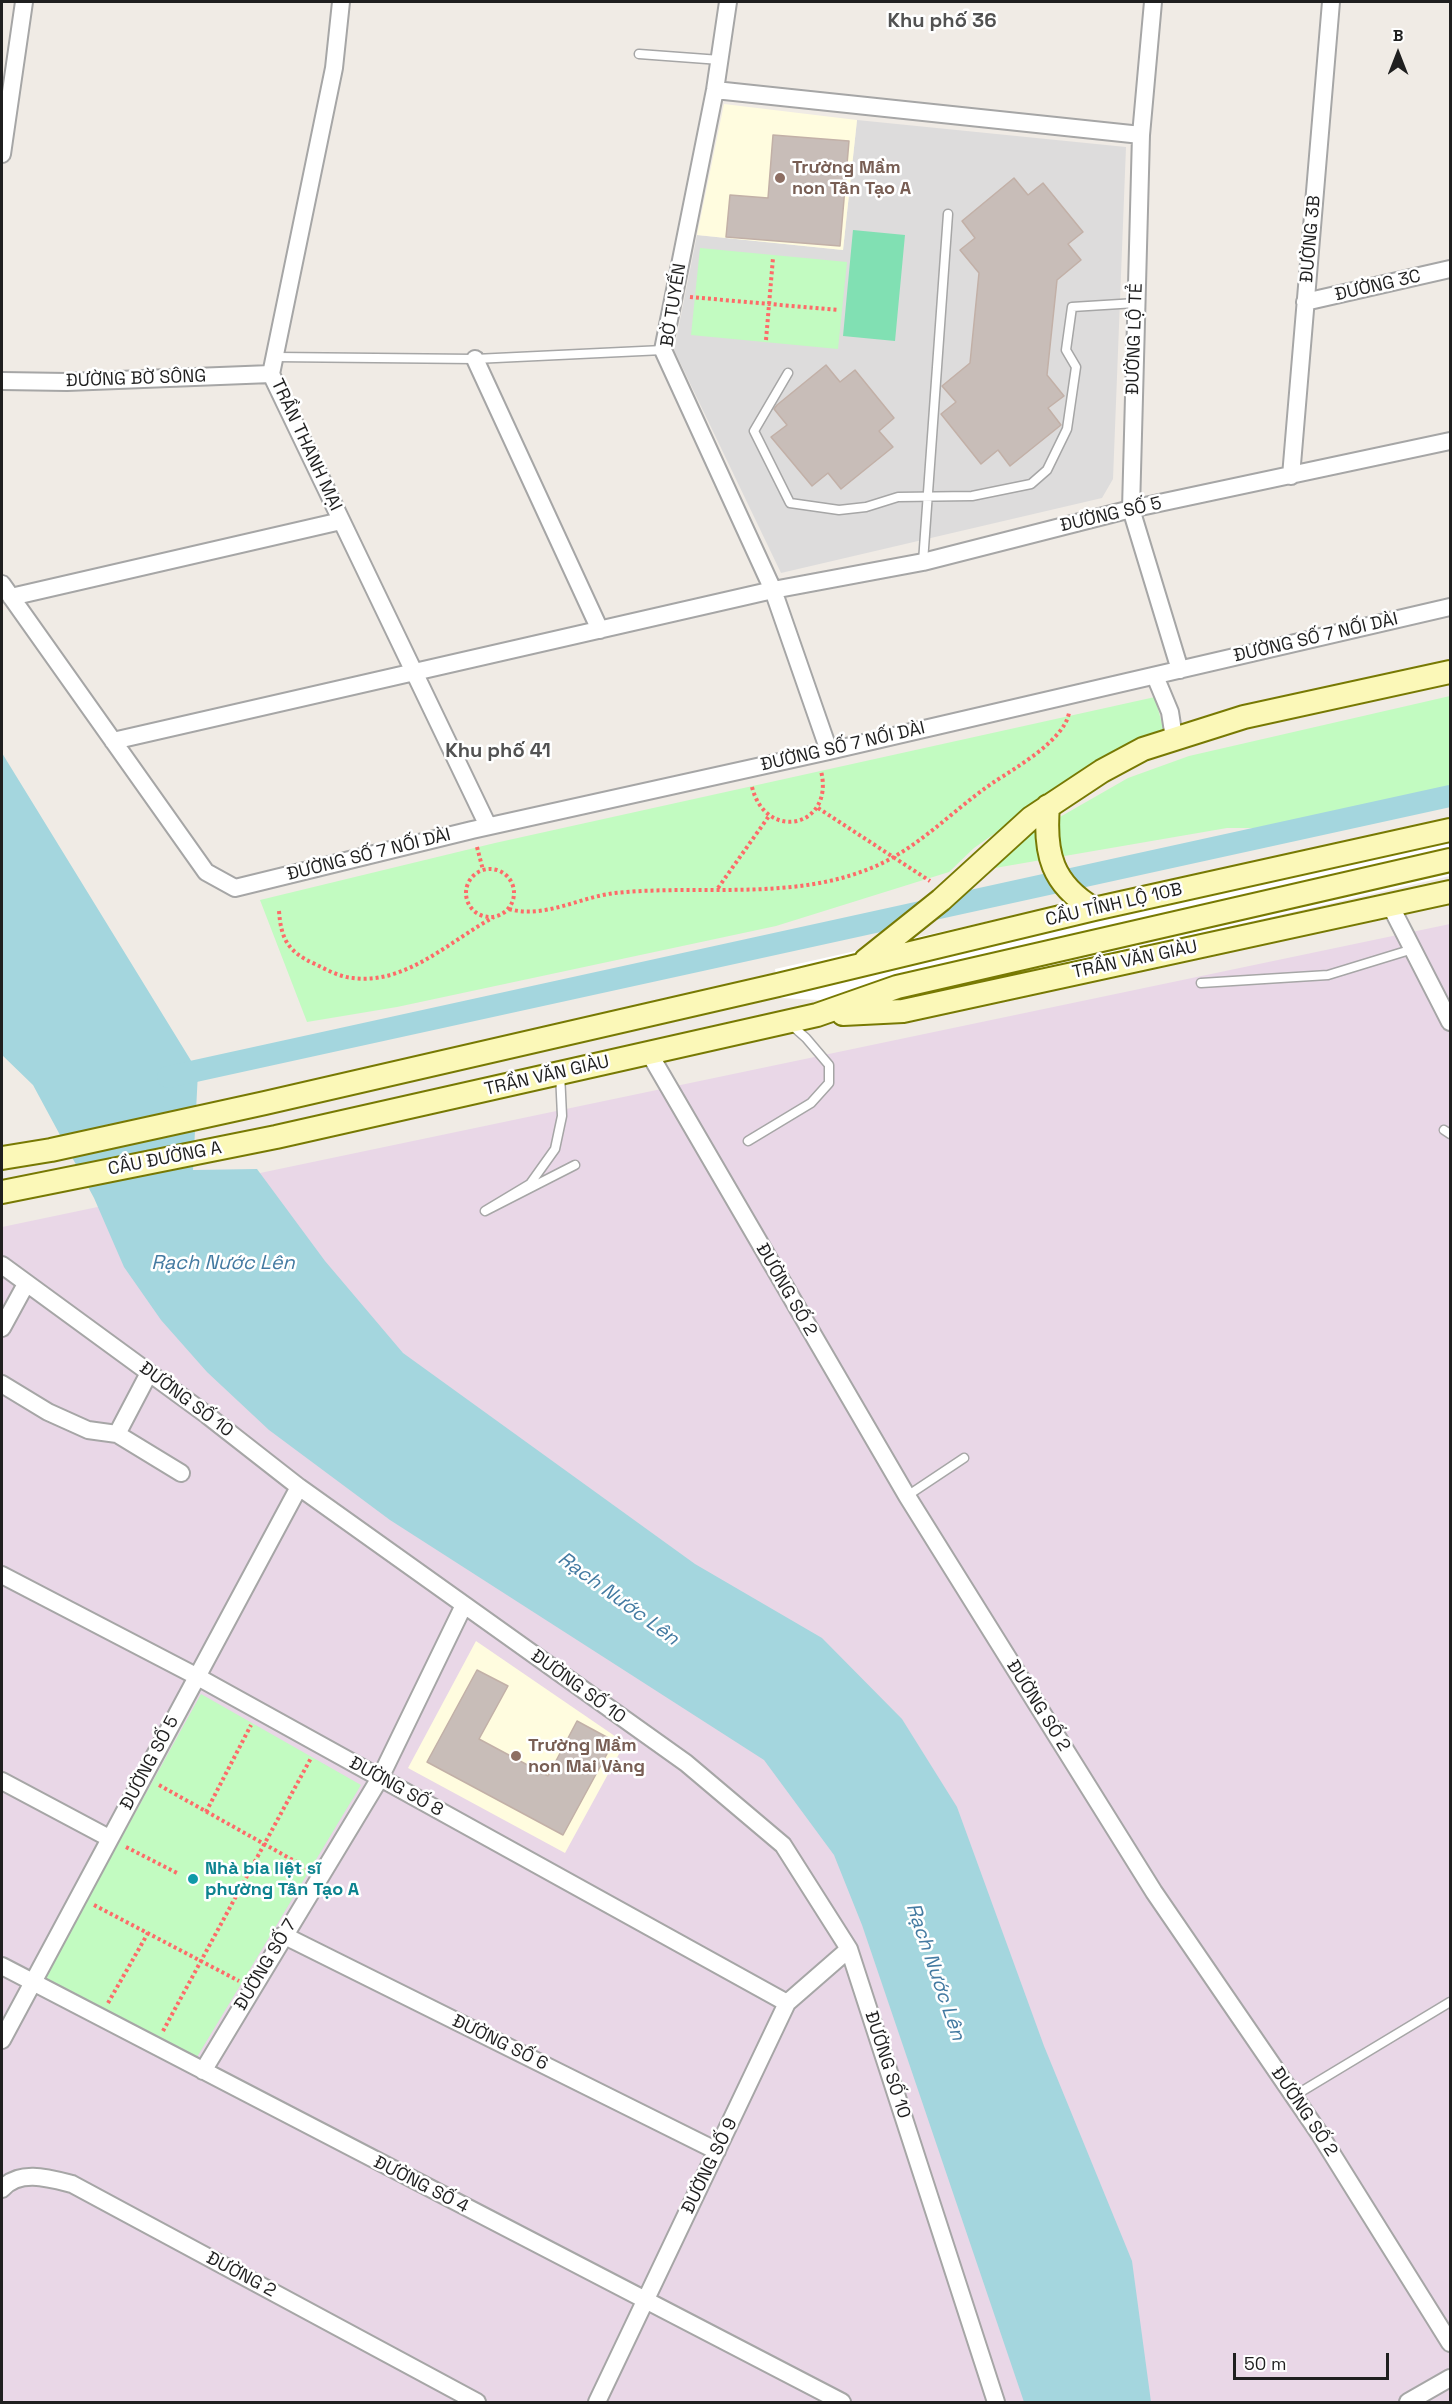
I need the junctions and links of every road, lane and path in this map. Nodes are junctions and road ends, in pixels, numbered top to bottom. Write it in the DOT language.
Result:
graph roads {
  1 [pos="24,2"];
  2 [pos="341,2"];
  3 [pos="728,2"];
  4 [pos="1153,2"];
  5 [pos="1332,2"];
  6 [pos="639,54"];
  7 [pos="720,60"];
  8 [pos="715,90"];
  9 [pos="1141,135"];
  10 [pos="2,154"];
  11 [pos="948,214"];
  12 [pos="773,258"];
  13 [pos="1450,269"];
  14 [pos="674,296"];
  15 [pos="1305,302"];
  16 [pos="1136,303"];
  17 [pos="769,304"];
  18 [pos="838,310"];
  19 [pos="766,340"];
  20 [pos="663,350"];
  21 [pos="275,357"];
  22 [pos="475,359"];
  23 [pos="788,373"];
  24 [pos="271,374"];
  25 [pos="2,381"];
  26 [pos="1450,441"];
  27 [pos="1291,476"];
  28 [pos="928,496"];
  29 [pos="1131,509"];
  30 [pos="342,521"];
  31 [pos="923,562"];
  32 [pos="773,590"];
  33 [pos="6,591"];
  34 [pos="1450,608"];
  35 [pos="600,630"];
  36 [pos="1180,670"];
  37 [pos="414,672"];
  38 [pos="1450,672"];
  39 [pos="1155,676"];
  40 [pos="1068,696"];
  41 [pos="1174,738"];
  42 [pos="113,741"];
  43 [pos="823,752"];
  44 [pos="747,769"];
  45 [pos="818,808"];
  46 [pos="769,816"];
  47 [pos="1042,816"];
  48 [pos="488,826"];
  49 [pos="1450,830"];
  50 [pos="892,857"];
  51 [pos="1450,860"];
  52 [pos="718,888"];
  53 [pos="949,892"];
  54 [pos="1450,892"];
  55 [pos="1389,903"];
  56 [pos="509,909"];
  57 [pos="1094,909"];
  58 [pos="279,911"];
  59 [pos="494,917"];
  60 [pos="1413,949"];
  61 [pos="861,964"];
  62 [pos="1201,983"];
  63 [pos="778,985"];
  64 [pos="856,1002"];
  65 [pos="817,1015"];
  66 [pos="787,1022"];
  67 [pos="1450,1022"];
  68 [pos="649,1053"];
  69 [pos="560,1073"];
  70 [pos="265,1103"];
  71 [pos="276,1137"];
  72 [pos="748,1141"];
  73 [pos="2,1158"];
  74 [pos="575,1165"];
  75 [pos="2,1192"];
  76 [pos="2,1265"];
  77 [pos="26,1284"];
  78 [pos="2,1328"];
  79 [pos="149,1373"];
  80 [pos="2,1384"];
  81 [pos="117,1434"];
  82 [pos="964,1458"];
  83 [pos="181,1473"];
  84 [pos="299,1486"];
  85 [pos="907,1496"];
  86 [pos="2,1575"];
  87 [pos="464,1605"];
  88 [pos="196,1676"];
  89 [pos="259,1711"];
  90 [pos="319,1744"];
  91 [pos="142,1776"];
  92 [pos="380,1778"];
  93 [pos="2,1780"];
  94 [pos="206,1812"];
  95 [pos="109,1838"];
  96 [pos="264,1845"];
  97 [pos="177,1873"];
  98 [pos="320,1876"];
  99 [pos="78,1897"];
  100 [pos="148,1933"];
  101 [pos="284,1935"];
  102 [pos="849,1948"];
  103 [pos="201,1961"];
  104 [pos="2,1966"];
  105 [pos="31,1982"];
  106 [pos="252,1988"];
  107 [pos="1450,2001"];
  108 [pos="787,2003"];
  109 [pos="99,2018"];
  110 [pos="2,2040"];
  111 [pos="155,2047"];
  112 [pos="203,2071"];
  113 [pos="1294,2096"];
  114 [pos="717,2151"];
  115 [pos="2,2189"];
  116 [pos="645,2301"];
  117 [pos="1450,2343"];
  118 [pos="1450,2378"];
  119 [pos="477,2403"];
  120 [pos="597,2403"];
  121 [pos="842,2403"];
  122 [pos="996,2403"];
  123 [pos="1408,2403"];
  1 -- 10 [label="street"];
  2 -- 21 [label="street, TRẦN THANH MẠI"];
  3 -- 7 [label="street, BỜ TUYẾN"];
  4 -- 9 [label="street, ĐƯỜNG LỘ TẺ"];
  5 -- 15 [label="street, ĐƯỜNG 3B"];
  6 -- 7 [label="lane"];
  7 -- 8 [label="street, BỜ TUYẾN"];
  8 -- 9 [label="street"];
  8 -- 14 [label="street, BỜ TUYẾN"];
  9 -- 16 [label="street, ĐƯỜNG LỘ TẺ"];
  11 -- 28 [label="lane"];
  12 -- 17 [label="path"];
  13 -- 15 [label="street, ĐƯỜNG 3C"];
  14 -- 17 [label="path"];
  14 -- 20 [label="street, BỜ TUYẾN"];
  15 -- 27 [label="street, ĐƯỜNG 3B"];
  16 -- 28 [label="lane"];
  16 -- 29 [label="street, ĐƯỜNG LỘ TẺ"];
  17 -- 18 [label="path"];
  17 -- 19 [label="path"];
  20 -- 22 [label="lane"];
  20 -- 32 [label="street, BỜ TUYẾN"];
  21 -- 22 [label="lane"];
  21 -- 24 [label="street, TRẦN THANH MẠI"];
  22 -- 35 [label="street"];
  23 -- 28 [label="lane"];
  24 -- 25 [label="street, ĐƯỜNG BỜ SÔNG"];
  24 -- 30 [label="street, TRẦN THANH MẠI"];
  26 -- 27 [label="street, ĐƯỜNG SỐ 5"];
  27 -- 29 [label="street, ĐƯỜNG SỐ 5"];
  28 -- 31 [label="lane"];
  29 -- 31 [label="street, ĐƯỜNG SỐ 5"];
  29 -- 36 [label="street, ĐƯỜNG LỘ TẺ"];
  30 -- 33 [label="street"];
  30 -- 37 [label="street, TRẦN THANH MẠI"];
  31 -- 32 [label="street, ĐƯỜNG SỐ 5"];
  32 -- 35 [label="street, ĐƯỜNG SỐ 5"];
  32 -- 43 [label="street, BỜ TUYẾN"];
  33 -- 42 [label="street"];
  34 -- 36 [label="street, ĐƯỜNG SỐ 7 NỐI DÀI"];
  35 -- 37 [label="street, ĐƯỜNG SỐ 5"];
  36 -- 39 [label="street, ĐƯỜNG SỐ 7 NỐI DÀI"];
  37 -- 42 [label="street, ĐƯỜNG SỐ 5"];
  37 -- 48 [label="street, TRẦN THANH MẠI"];
  38 -- 41 [label="main road"];
  39 -- 40 [label="street, ĐƯỜNG SỐ 7 NỐI DÀI"];
  39 -- 41 [label="street"];
  40 -- 43 [label="street, ĐƯỜNG SỐ 7 NỐI DÀI"];
  40 -- 50 [label="path"];
  41 -- 47 [label="main road"];
  42 -- 48 [label="street, ĐƯỜNG SỐ 7 NỐI DÀI"];
  43 -- 44 [label="street, ĐƯỜNG SỐ 7 NỐI DÀI"];
  43 -- 45 [label="path"];
  44 -- 46 [label="path"];
  44 -- 48 [label="street, ĐƯỜNG SỐ 7 NỐI DÀI"];
  45 -- 46 [label="path"];
  45 -- 50 [label="path"];
  46 -- 52 [label="path"];
  47 -- 53 [label="main road"];
  47 -- 57 [label="main road"];
  49 -- 57 [label="main road, CẦU TỈNH LỘ 10B"];
  50 -- 52 [label="path"];
  50 -- 53 [label="path"];
  51 -- 64 [label="main road, CẦU TỈNH LỘ 10B"];
  52 -- 56 [label="path"];
  53 -- 61 [label="main road"];
  54 -- 55 [label="main road, TRẦN VĂN GIÀU"];
  55 -- 60 [label="street"];
  55 -- 65 [label="main road, TRẦN VĂN GIÀU"];
  56 -- 59 [label="path"];
  56 -- 59 [label="path"];
  57 -- 61 [label="main road, CẦU TỈNH LỘ 10B"];
  58 -- 59 [label="path"];
  60 -- 62 [label="lane"];
  60 -- 67 [label="street"];
  61 -- 63 [label="main road, CẦU TỈNH LỘ 10B"];
  63 -- 70 [label="main road, TRẦN VĂN GIÀU"];
  64 -- 65 [label="main road, TRẦN VĂN GIÀU"];
  65 -- 66 [label="main road, TRẦN VĂN GIÀU"];
  66 -- 68 [label="main road, TRẦN VĂN GIÀU"];
  66 -- 72 [label="lane"];
  68 -- 69 [label="main road, TRẦN VĂN GIÀU"];
  68 -- 85 [label="street, ĐƯỜNG SỐ 2"];
  69 -- 71 [label="main road, TRẦN VĂN GIÀU"];
  69 -- 74 [label="lane"];
  70 -- 73 [label="main road, CẦU ĐƯỜNG A"];
  71 -- 75 [label="main road, CẦU ĐƯỜNG A"];
  76 -- 77 [label="street, ĐƯỜNG SỐ 10"];
  77 -- 78 [label="street"];
  77 -- 79 [label="street, ĐƯỜNG SỐ 10"];
  79 -- 81 [label="street"];
  79 -- 84 [label="street, ĐƯỜNG SỐ 10"];
  80 -- 81 [label="street"];
  81 -- 83 [label="street"];
  82 -- 85 [label="lane"];
  84 -- 87 [label="street, ĐƯỜNG SỐ 10"];
  84 -- 88 [label="street, ĐƯỜNG SỐ 5"];
  85 -- 113 [label="street, ĐƯỜNG SỐ 2"];
  86 -- 88 [label="street, ĐƯỜNG SỐ 8"];
  87 -- 92 [label="street, ĐƯỜNG SỐ 7"];
  87 -- 102 [label="street, ĐƯỜNG SỐ 10"];
  88 -- 89 [label="street, ĐƯỜNG SỐ 8"];
  88 -- 91 [label="street, ĐƯỜNG SỐ 5"];
  89 -- 90 [label="street, ĐƯỜNG SỐ 8"];
  89 -- 94 [label="path"];
  90 -- 92 [label="street, ĐƯỜNG SỐ 8"];
  90 -- 96 [label="path"];
  91 -- 94 [label="path"];
  91 -- 95 [label="street, ĐƯỜNG SỐ 5"];
  92 -- 98 [label="street, ĐƯỜNG SỐ 7"];
  92 -- 108 [label="street, ĐƯỜNG SỐ 8"];
  93 -- 95 [label="street"];
  94 -- 96 [label="path"];
  95 -- 97 [label="path"];
  95 -- 99 [label="street, ĐƯỜNG SỐ 5"];
  96 -- 98 [label="path"];
  96 -- 103 [label="path"];
  98 -- 101 [label="street, ĐƯỜNG SỐ 7"];
  99 -- 100 [label="path"];
  99 -- 105 [label="street, ĐƯỜNG SỐ 5"];
  100 -- 103 [label="path"];
  100 -- 109 [label="path"];
  101 -- 106 [label="street, ĐƯỜNG SỐ 7"];
  101 -- 114 [label="street, ĐƯỜNG SỐ 6"];
  102 -- 108 [label="street, ĐƯỜNG SỐ 9"];
  102 -- 122 [label="street, ĐƯỜNG SỐ 10"];
  103 -- 106 [label="path"];
  103 -- 111 [label="path"];
  104 -- 105 [label="street, ĐƯỜNG SỐ 4"];
  105 -- 109 [label="street, ĐƯỜNG SỐ 4"];
  105 -- 110 [label="street, ĐƯỜNG SỐ 5"];
  106 -- 112 [label="street, ĐƯỜNG SỐ 7"];
  107 -- 113 [label="lane"];
  108 -- 114 [label="street, ĐƯỜNG SỐ 9"];
  109 -- 111 [label="street, ĐƯỜNG SỐ 4"];
  111 -- 112 [label="street, ĐƯỜNG SỐ 4"];
  112 -- 116 [label="street, ĐƯỜNG SỐ 4"];
  113 -- 117 [label="street, ĐƯỜNG SỐ 2"];
  114 -- 116 [label="street, ĐƯỜNG SỐ 9"];
  115 -- 119 [label="street, ĐƯỜNG 2"];
  116 -- 120 [label="street, ĐƯỜNG SỐ 9"];
  116 -- 121 [label="street, ĐƯỜNG SỐ 4"];
  118 -- 123 [label="street"];
}
